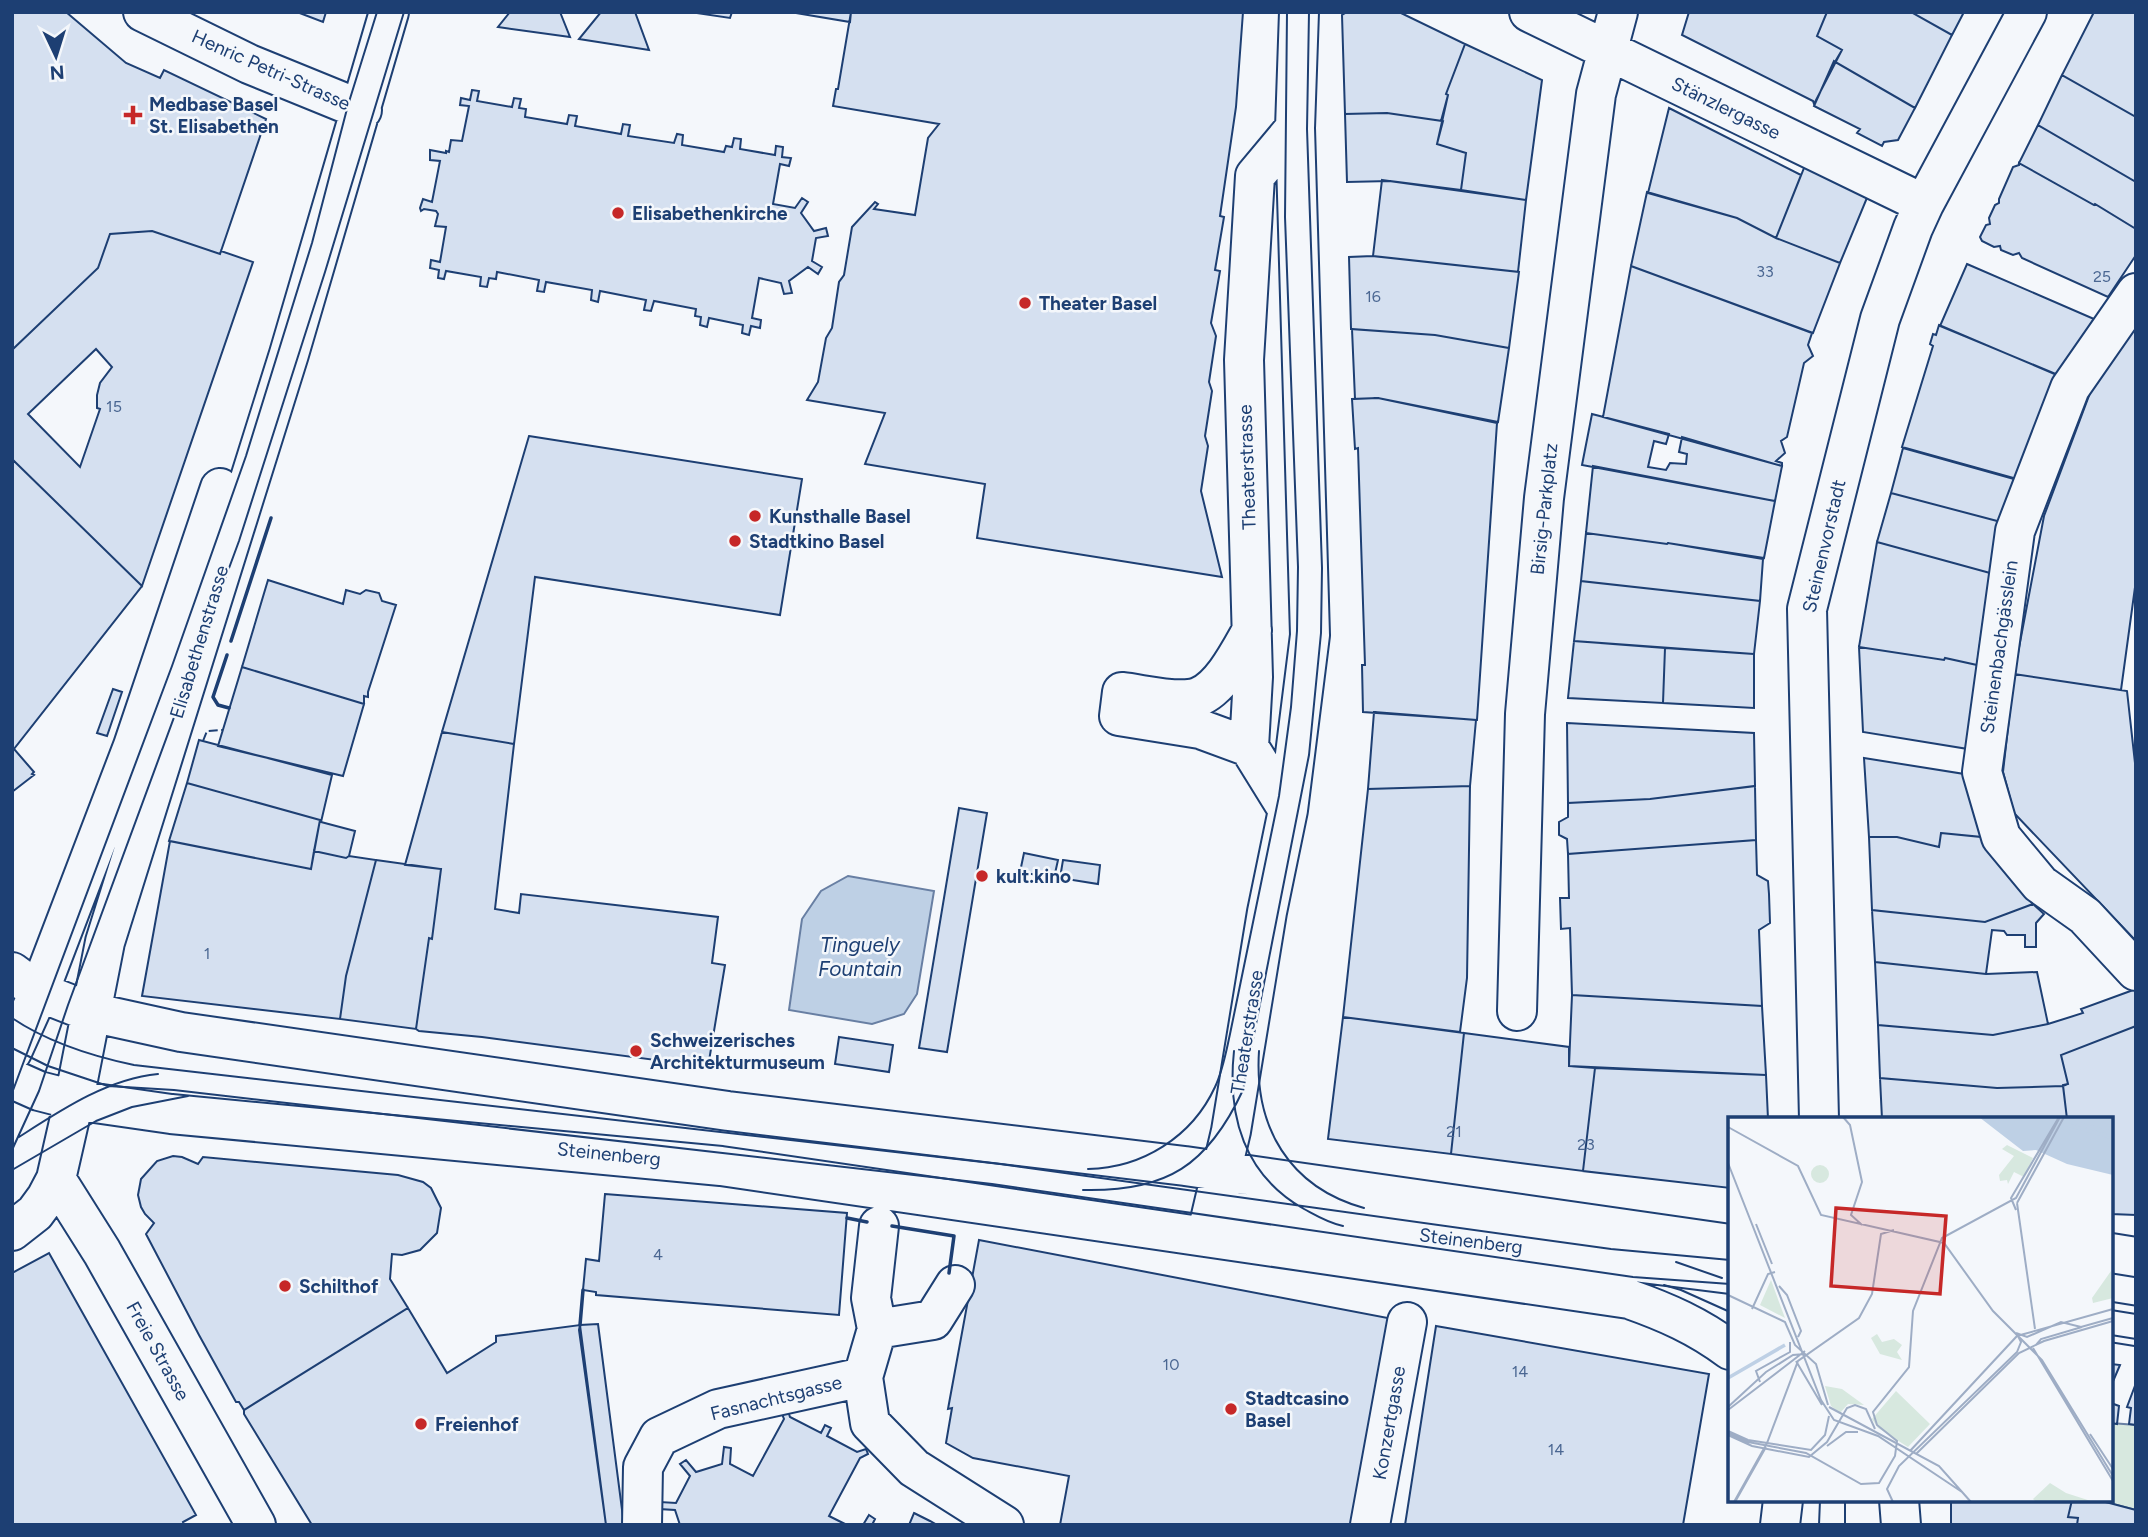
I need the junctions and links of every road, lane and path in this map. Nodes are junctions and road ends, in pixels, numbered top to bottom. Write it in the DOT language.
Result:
graph roads {
  1 [pos="143,12"];
  2 [pos="389,12"];
  3 [pos="1299,12"];
  4 [pos="1528,12"];
  5 [pos="1618,12"];
  6 [pos="2027,12"];
  7 [pos="1607,50"];
  8 [pos="362,110"];
  9 [pos="1295,128"];
  10 [pos="1924,204"];
  11 [pos="2136,293"];
  12 [pos="1252,630"];
  13 [pos="1249,747"];
  14 [pos="1288,810"];
  15 [pos="2136,971"];
  16 [pos="50,995"];
  17 [pos="1517,1011"];
  18 [pos="12,1052"];
  19 [pos="12,1079"];
  20 [pos="74,1100"];
  21 [pos="1819,1117"];
  22 [pos="1222,1171"];
  23 [pos="56,1179"];
  24 [pos="1210,1223"];
  25 [pos="879,1226"];
  26 [pos="12,1231"];
  27 [pos="1728,1244"];
  28 [pos="2113,1253"];
  29 [pos="2136,1257"];
  30 [pos="1728,1274"];
  31 [pos="955,1285"];
  32 [pos="1407,1322"];
  33 [pos="2113,1322"];
  34 [pos="2136,1326"];
  35 [pos="877,1329"];
  36 [pos="1721,1343"];
  37 [pos="863,1377"];
  38 [pos="1783,1502"];
  39 [pos="1899,1502"];
  40 [pos="256,1525"];
  41 [pos="642,1525"];
  42 [pos="1003,1525"];
  43 [pos="1370,1525"];
  44 [pos="1780,1525"];
  45 [pos="1901,1525"];
  1 -- 8 [label="street, Henric Petri-Strasse"];
  2 -- 8 [label="street, Elisabethenstrasse"];
  3 -- 9 [label="street, Theaterstrasse"];
  4 -- 7 [label="street, Stänzlergasse"];
  5 -- 7 [label="street, Birsig-Parkplatz"];
  6 -- 10 [label="street, Steinenvorstadt"];
  7 -- 10 [label="street, Stänzlergasse"];
  7 -- 17 [label="street, Birsig-Parkplatz"];
  8 -- 16 [label="street, Elisabethenstrasse"];
  8 -- 16 [label="street, Elisabethenstrasse"];
  9 -- 12 [label="street, Theaterstrasse"];
  9 -- 14 [label="street, Theaterstrasse"];
  10 -- 21 [label="street, Steinenvorstadt"];
  11 -- 15 [label="street, Steinenbachgässlein"];
  12 -- 13 [label="street, Theaterstrasse"];
  12 -- 13 [label="street"];
  13 -- 14 [label="street"];
  14 -- 22 [label="street, Theaterstrasse"];
  16 -- 18 [label="street, Elisabethenstrasse"];
  16 -- 20 [label="street, Elisabethenstrasse"];
  16 -- 22 [label="street, Steinenberg"];
  19 -- 20 [label="street, Steinenberg"];
  20 -- 23 [label="street, Elisabethenstrasse"];
  20 -- 24 [label="street, Steinenberg"];
  22 -- 24 [label="street"];
  22 -- 27 [label="street, Steinenberg"];
  23 -- 26 [label="street, Elisabethenstrasse"];
  23 -- 40 [label="street, Freie Strasse"];
  24 -- 30 [label="street, Steinenberg"];
  24 -- 36 [label="street, Steinenberg"];
  25 -- 35 [label="street"];
  28 -- 29 [label="street"];
  31 -- 35 [label="street"];
  32 -- 43 [label="street, Konzertgasse"];
  33 -- 34 [label="street"];
  35 -- 37 [label="street, Fasnachtsgasse"];
  37 -- 41 [label="street, Fasnachtsgasse"];
  37 -- 42 [label="street, Fasnachtsgasse"];
  38 -- 44 [label="street"];
  39 -- 45 [label="street"];
}
